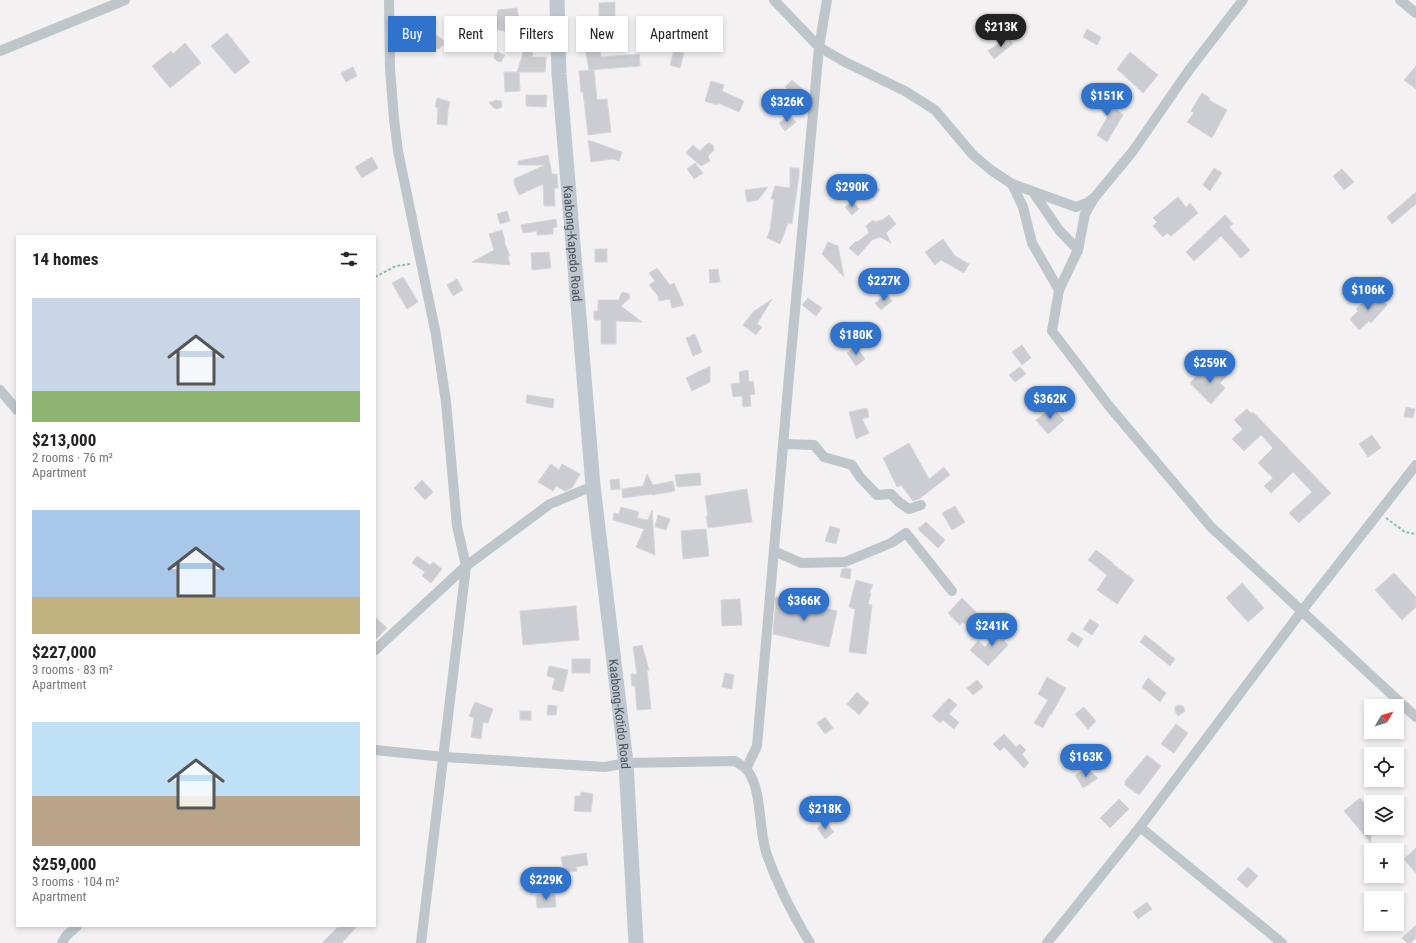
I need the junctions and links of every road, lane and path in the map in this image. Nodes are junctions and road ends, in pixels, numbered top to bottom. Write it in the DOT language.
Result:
graph roads {
  1 [pos="125,0"];
  2 [pos="389,0"];
  3 [pos="557,0"];
  4 [pos="774,0"];
  5 [pos="827,0"];
  6 [pos="1243,0"];
  7 [pos="1400,0"];
  8 [pos="1416,13"];
  9 [pos="819,47"];
  10 [pos="0,51"];
  11 [pos="1012,184"];
  12 [pos="1034,192"];
  13 [pos="1095,197"];
  14 [pos="1078,250"];
  15 [pos="420,262"];
  16 [pos="376,276"];
  17 [pos="1060,290"];
  18 [pos="0,390"];
  19 [pos="16,409"];
  20 [pos="783,444"];
  21 [pos="1416,465"];
  22 [pos="593,486"];
  23 [pos="922,505"];
  24 [pos="1379,513"];
  25 [pos="1416,534"];
  26 [pos="774,551"];
  27 [pos="466,566"];
  28 [pos="952,591"];
  29 [pos="1301,612"];
  30 [pos="376,649"];
  31 [pos="1416,717"];
  32 [pos="376,750"];
  33 [pos="444,758"];
  34 [pos="626,762"];
  35 [pos="746,769"];
  36 [pos="1140,827"];
  37 [pos="76,927"];
  38 [pos="1051,942"];
  39 [pos="62,943"];
  40 [pos="421,943"];
  41 [pos="636,943"];
  42 [pos="810,943"];
  43 [pos="1282,943"];
  1 -- 10 [label="street"];
  2 -- 15 [label="street"];
  3 -- 22 [label="main road, Kaabong-Kapedo Road"];
  4 -- 9 [label="street"];
  5 -- 9 [label="street"];
  6 -- 13 [label="street"];
  7 -- 8 [label="street"];
  9 -- 11 [label="street"];
  9 -- 20 [label="street"];
  11 -- 12 [label="street"];
  11 -- 17 [label="street"];
  12 -- 13 [label="street"];
  12 -- 14 [label="street"];
  13 -- 14 [label="street"];
  14 -- 17 [label="street"];
  15 -- 16 [label="path"];
  15 -- 27 [label="street"];
  17 -- 29 [label="street"];
  18 -- 19 [label="street"];
  20 -- 23 [label="street"];
  20 -- 26 [label="street"];
  21 -- 24 [label="street"];
  22 -- 27 [label="street"];
  22 -- 34 [label="main road, Kaabong-Kotido Road"];
  24 -- 25 [label="path"];
  24 -- 29 [label="street"];
  26 -- 28 [label="street"];
  26 -- 35 [label="street"];
  27 -- 30 [label="street"];
  27 -- 33 [label="street"];
  29 -- 31 [label="street"];
  29 -- 36 [label="street"];
  32 -- 33 [label="street"];
  33 -- 34 [label="street"];
  33 -- 40 [label="street"];
  34 -- 35 [label="street"];
  34 -- 41 [label="main road, Kaabong-Kotido Road"];
  35 -- 42 [label="street"];
  36 -- 38 [label="street"];
  36 -- 43 [label="street"];
  37 -- 39 [label="street"];
}
